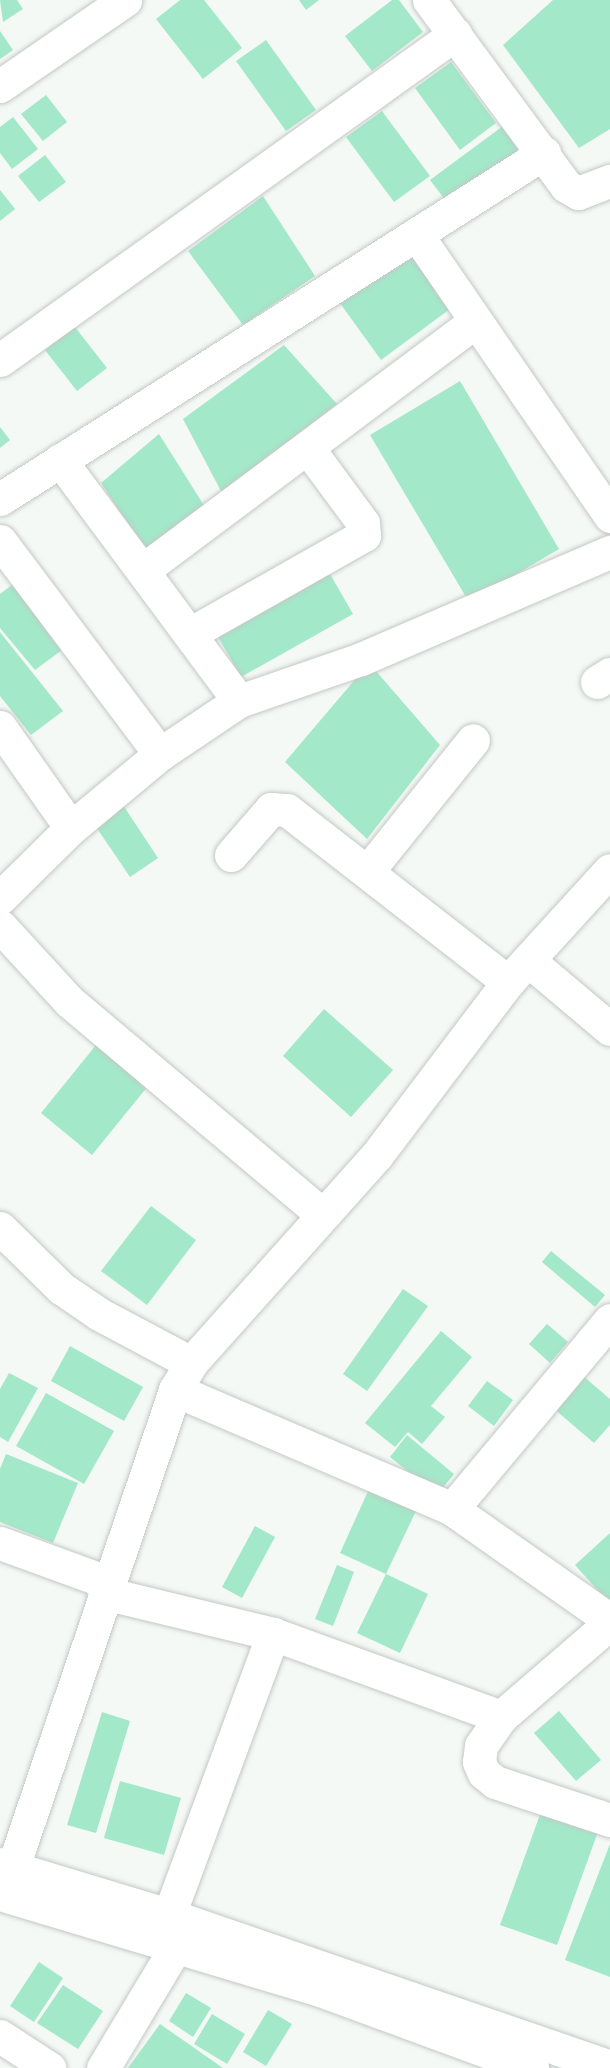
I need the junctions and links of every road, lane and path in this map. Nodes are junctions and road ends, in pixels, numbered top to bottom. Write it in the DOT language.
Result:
graph roads {
  1 [pos="125,0"];
  2 [pos="429,0"];
  3 [pos="455,34"];
  4 [pos="0,86"];
  5 [pos="544,153"];
  6 [pos="610,181"];
  7 [pos="417,235"];
  8 [pos="474,322"];
  9 [pos="0,360"];
  10 [pos="307,447"];
  11 [pos="60,460"];
  12 [pos="0,499"];
  13 [pos="610,516"];
  14 [pos="0,541"];
  15 [pos="610,552"];
  16 [pos="143,570"];
  17 [pos="190,633"];
  18 [pos="239,701"];
  19 [pos="0,727"];
  20 [pos="473,740"];
  21 [pos="160,754"];
  22 [pos="71,828"];
  23 [pos="231,855"];
  24 [pos="610,870"];
  25 [pos="367,872"];
  26 [pos="1,902"];
  27 [pos="518,971"];
  28 [pos="610,1029"];
  29 [pos="322,1214"];
  30 [pos="0,1228"];
  31 [pos="610,1320"];
  32 [pos="183,1376"];
  33 [pos="452,1509"];
  34 [pos="0,1543"];
  35 [pos="106,1588"];
  36 [pos="610,1622"];
  37 [pos="273,1634"];
  38 [pos="501,1717"];
  39 [pos="610,1820"];
  40 [pos="4,1875"];
  41 [pos="173,1930"];
  42 [pos="0,2036"];
  43 [pos="610,2067"];
  44 [pos="49,2068"];
  45 [pos="103,2068"];
  46 [pos="532,2068"];
  1 -- 4 [label="street"];
  2 -- 3 [label="street"];
  3 -- 5 [label="street"];
  3 -- 9 [label="street"];
  5 -- 6 [label="street"];
  5 -- 7 [label="street"];
  7 -- 8 [label="street"];
  7 -- 11 [label="street"];
  8 -- 10 [label="street"];
  8 -- 13 [label="street"];
  10 -- 16 [label="street"];
  10 -- 17 [label="street"];
  11 -- 12 [label="street"];
  11 -- 16 [label="street"];
  14 -- 21 [label="street"];
  15 -- 18 [label="street"];
  16 -- 17 [label="street"];
  17 -- 18 [label="street"];
  18 -- 21 [label="street"];
  19 -- 22 [label="street"];
  20 -- 25 [label="street"];
  21 -- 22 [label="street"];
  22 -- 26 [label="street"];
  23 -- 25 [label="street"];
  24 -- 27 [label="street"];
  25 -- 27 [label="street"];
  26 -- 29 [label="street"];
  27 -- 28 [label="street"];
  27 -- 29 [label="street"];
  29 -- 32 [label="street"];
  30 -- 32 [label="street"];
  31 -- 33 [label="street"];
  32 -- 33 [label="street"];
  32 -- 35 [label="street"];
  33 -- 36 [label="street"];
  34 -- 35 [label="street"];
  35 -- 37 [label="street"];
  35 -- 40 [label="street"];
  36 -- 38 [label="street"];
  37 -- 38 [label="street"];
  37 -- 41 [label="street"];
  38 -- 39 [label="street"];
  40 -- 41 [label="street"];
  41 -- 43 [label="street"];
  41 -- 45 [label="street"];
  41 -- 46 [label="street"];
  42 -- 44 [label="street"];
}
